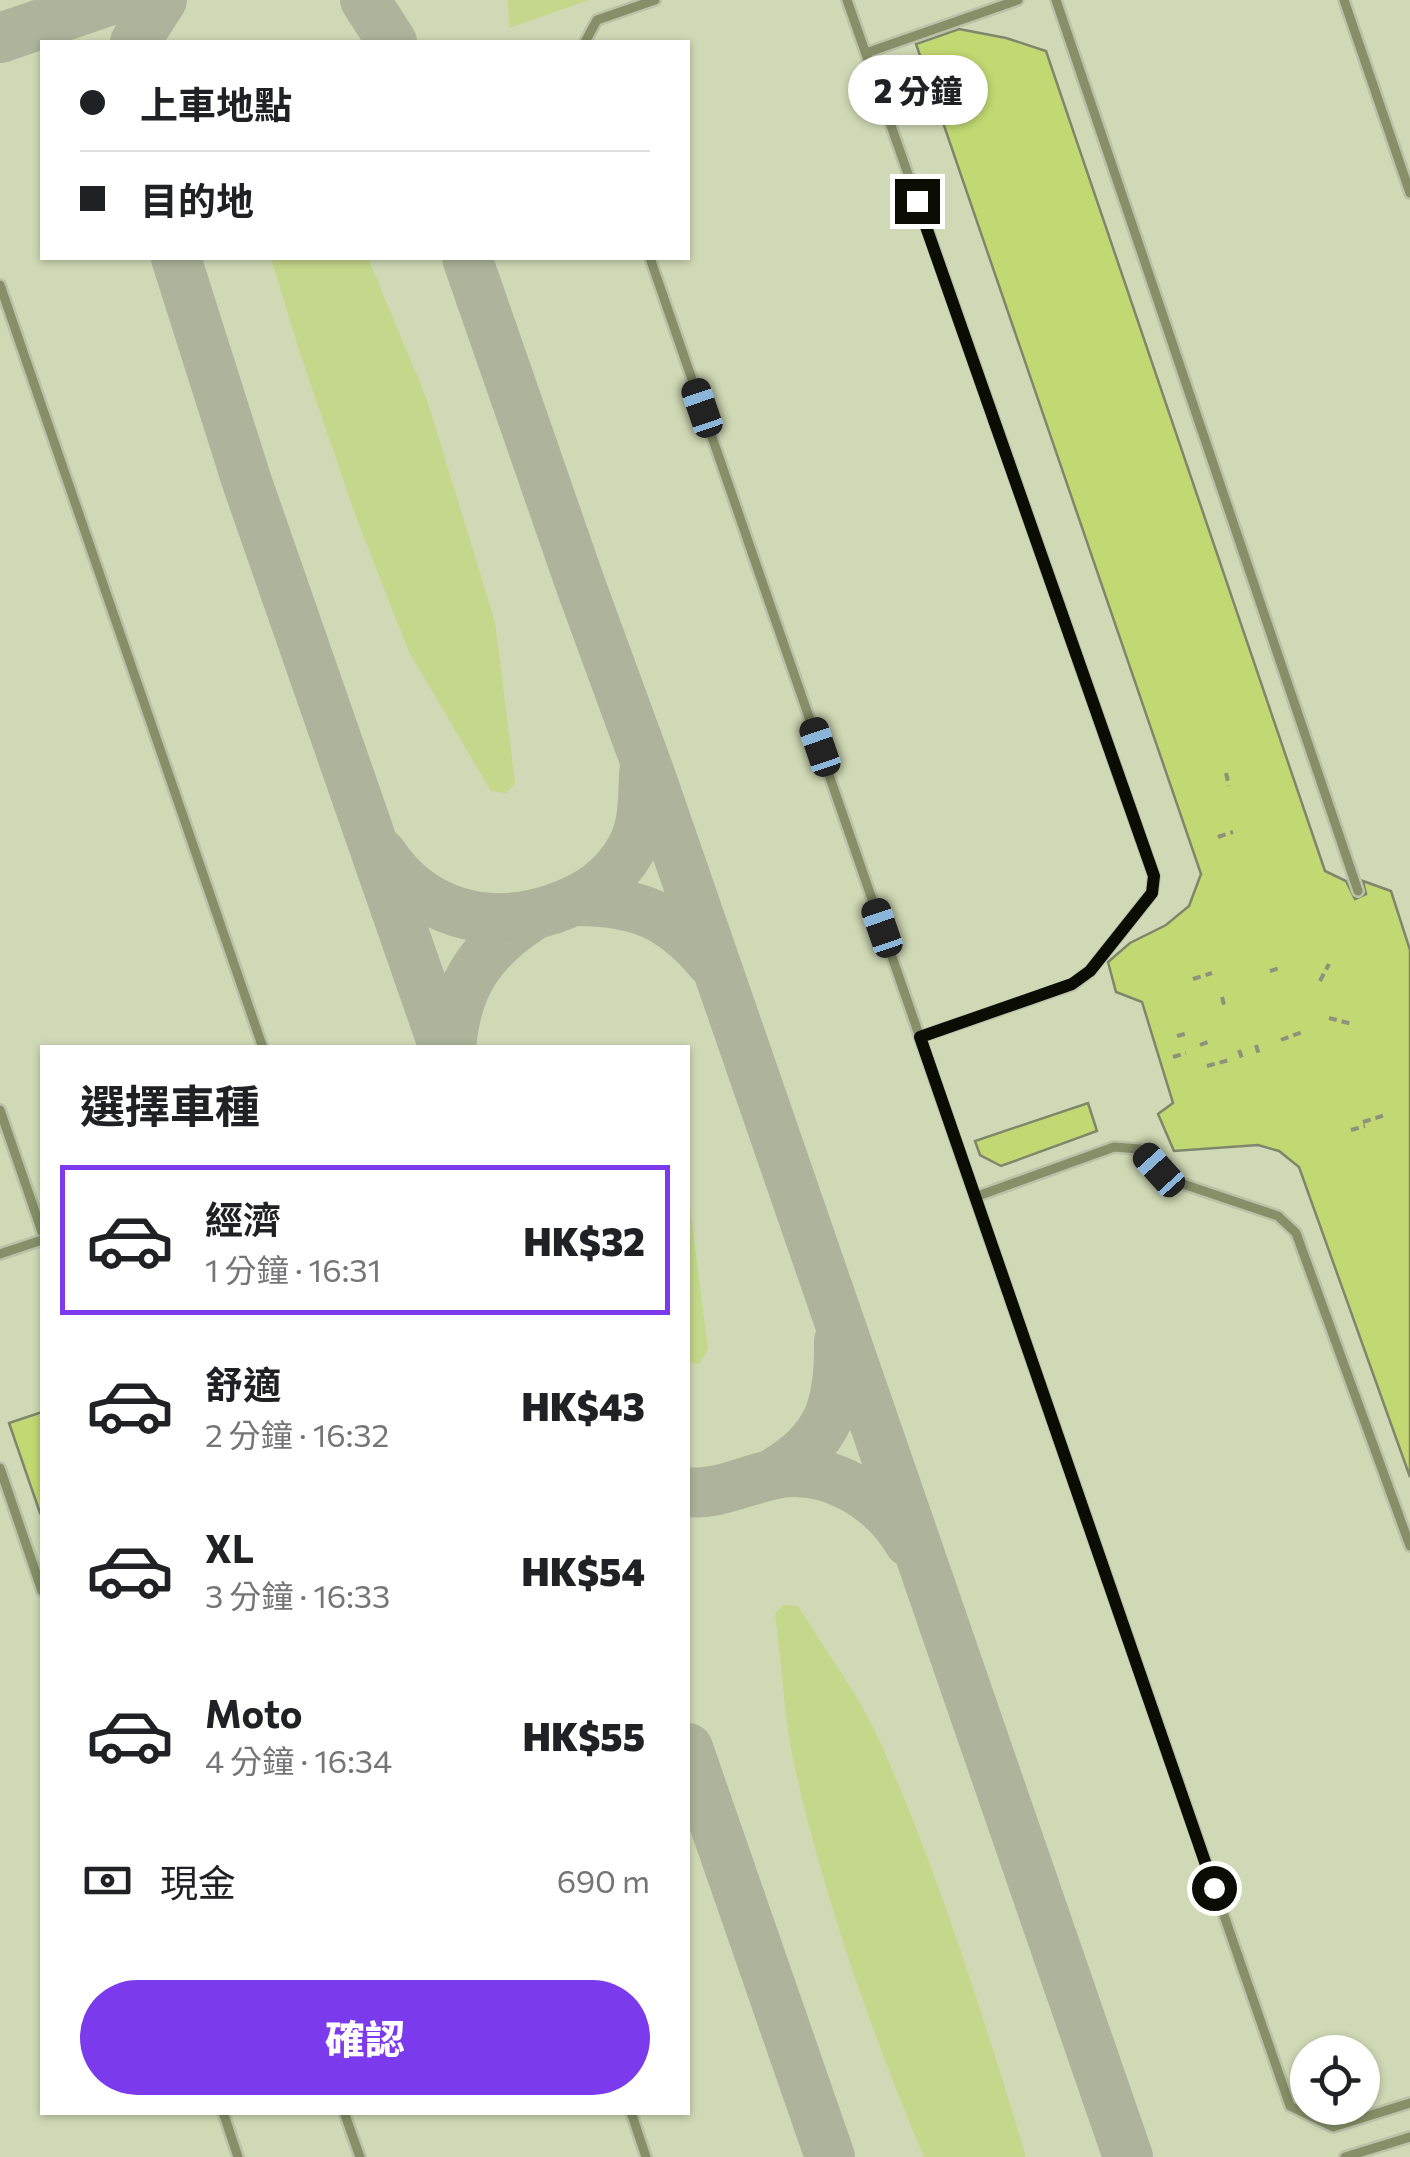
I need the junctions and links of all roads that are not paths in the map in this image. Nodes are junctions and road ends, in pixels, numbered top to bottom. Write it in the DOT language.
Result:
graph roads {
  1 [pos="655,0"];
  2 [pos="847,0"];
  3 [pos="1018,0"];
  4 [pos="1056,0"];
  5 [pos="1344,0"];
  6 [pos="586,40"];
  7 [pos="866,53"];
  8 [pos="1410,193"];
  9 [pos="651,260"];
  10 [pos="0,286"];
  11 [pos="1358,891"];
  12 [pos="920,1037"];
  13 [pos="263,1045"];
  14 [pos="0,1110"];
  15 [pos="975,1197"];
  16 [pos="40,1226"];
  17 [pos="40,1241"];
  18 [pos="0,1254"];
  19 [pos="0,1468"];
  20 [pos="1410,1546"];
  21 [pos="40,1585"];
  22 [pos="1410,2103"];
  23 [pos="223,2115"];
  24 [pos="345,2115"];
  25 [pos="632,2115"];
  26 [pos="1410,2137"];
  27 [pos="238,2157"];
  28 [pos="360,2157"];
  29 [pos="646,2157"];
  30 [pos="1345,2157"];
  1 -- 6 [label="lane"];
  2 -- 7 [label="lane"];
  3 -- 7 [label="lane"];
  4 -- 11 [label="lane"];
  5 -- 8 [label="lane"];
  7 -- 12 [label="lane"];
  9 -- 12 [label="lane"];
  10 -- 13 [label="lane"];
  12 -- 15 [label="lane"];
  14 -- 16 [label="lane"];
  15 -- 20 [label="lane"];
  15 -- 22 [label="lane"];
  17 -- 18 [label="lane"];
  19 -- 21 [label="lane"];
  23 -- 27 [label="lane"];
  24 -- 28 [label="lane"];
  25 -- 29 [label="lane"];
  26 -- 30 [label="lane"];
}
